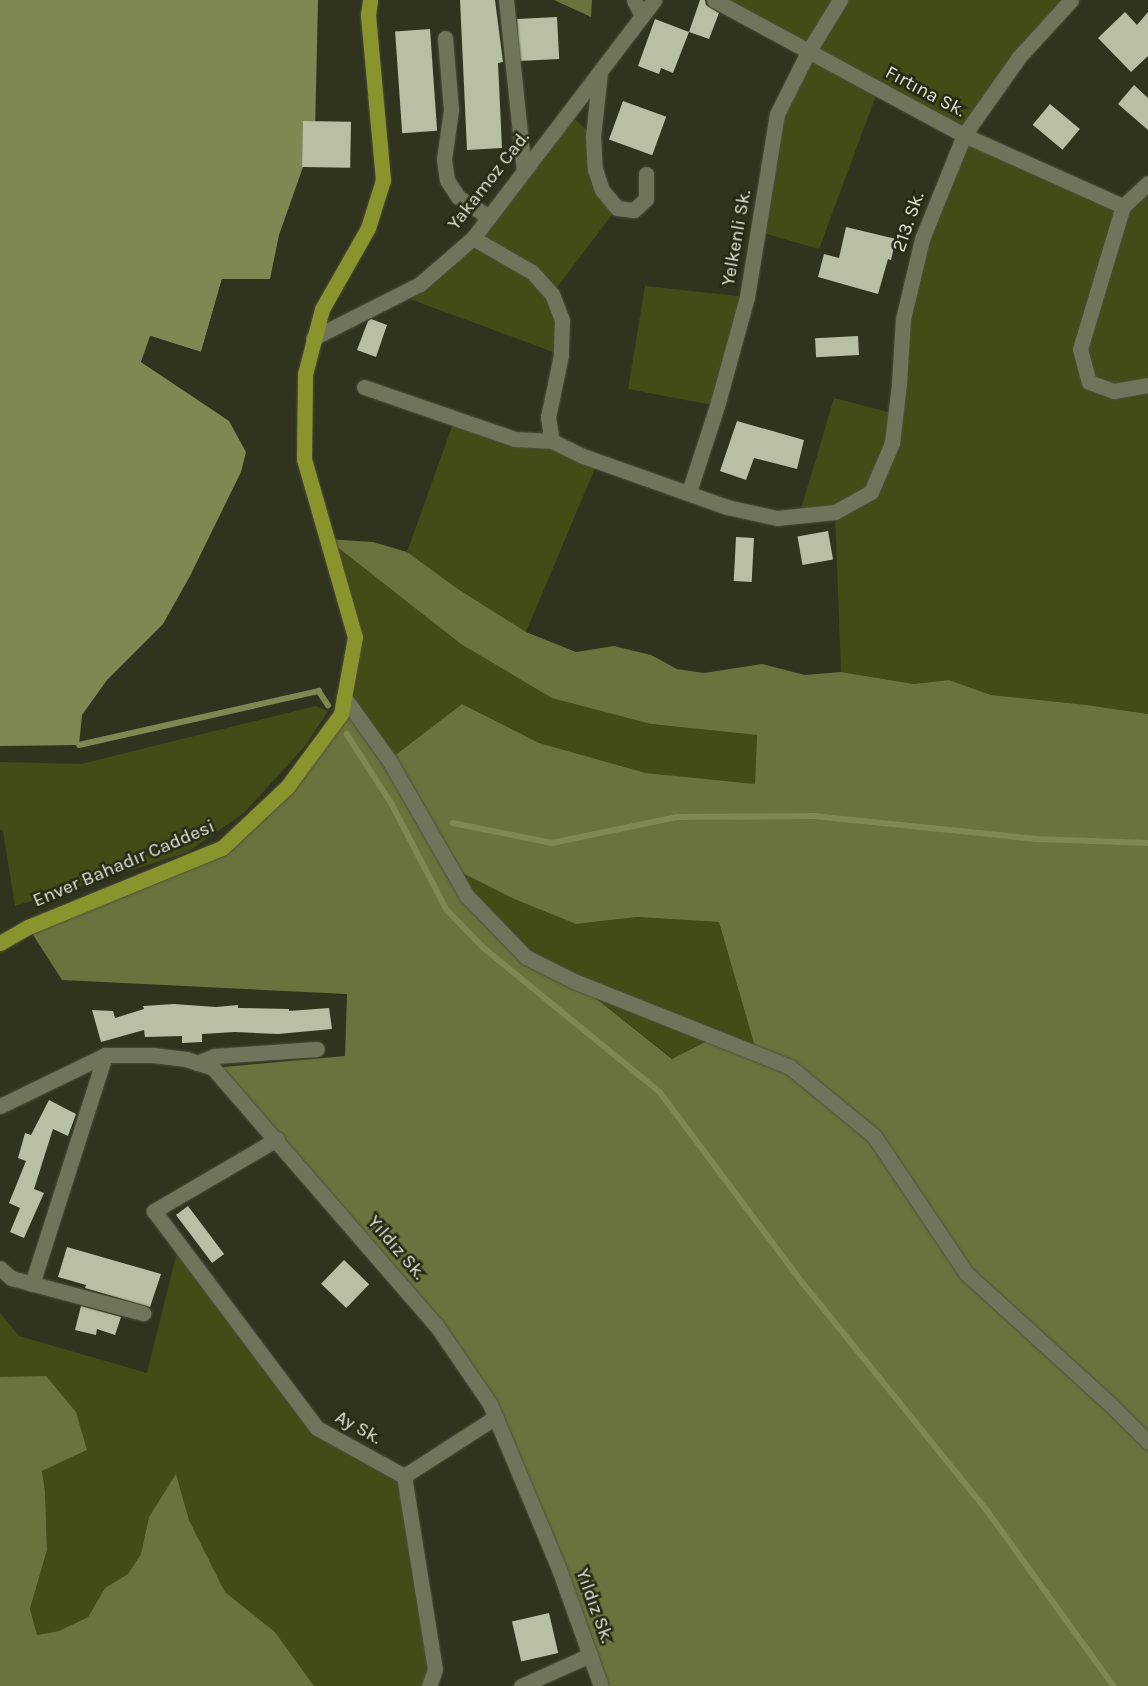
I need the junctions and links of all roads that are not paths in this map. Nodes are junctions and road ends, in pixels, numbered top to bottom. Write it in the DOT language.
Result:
graph roads {
  1 [pos="370,0"];
  2 [pos="506,0"];
  3 [pos="634,0"];
  4 [pos="654,0"];
  5 [pos="714,0"];
  6 [pos="840,0"];
  7 [pos="1071,0"];
  8 [pos="642,16"];
  9 [pos="445,38"];
  10 [pos="808,52"];
  11 [pos="600,71"];
  12 [pos="964,135"];
  13 [pos="524,171"];
  14 [pos="646,174"];
  15 [pos="1148,183"];
  16 [pos="1123,206"];
  17 [pos="489,217"];
  18 [pos="473,238"];
  19 [pos="313,338"];
  20 [pos="1148,385"];
  21 [pos="364,387"];
  22 [pos="552,442"];
  23 [pos="689,492"];
  24 [pos="344,698"];
  25 [pos="0,943"];
  26 [pos="317,1048"];
  27 [pos="105,1055"];
  28 [pos="198,1063"];
  29 [pos="0,1106"];
  30 [pos="277,1139"];
  31 [pos="0,1268"];
  32 [pos="32,1284"];
  33 [pos="143,1313"];
  34 [pos="496,1417"];
  35 [pos="1148,1442"];
  36 [pos="404,1476"];
  37 [pos="590,1655"];
  38 [pos="429,1686"];
  39 [pos="521,1686"];
  40 [pos="601,1686"];
  1 -- 19 [label="main road, Enver Bahadır Caddesi"];
  2 -- 13 [label="street"];
  3 -- 8 [label="street"];
  4 -- 8 [label="street, Yakamoz Cad."];
  5 -- 10 [label="street, Fırtına Sk."];
  6 -- 10 [label="street, Yelkenli Sk."];
  7 -- 12 [label="street, 213. Sk."];
  8 -- 11 [label="street, Yakamoz Cad."];
  9 -- 17 [label="street"];
  10 -- 12 [label="street, Fırtına Sk."];
  10 -- 23 [label="street, Yelkenli Sk."];
  11 -- 13 [label="street, Yakamoz Cad."];
  11 -- 14 [label="street"];
  12 -- 16 [label="street, Fırtına Sk."];
  12 -- 23 [label="street, 213. Sk."];
  13 -- 17 [label="street, Yakamoz Cad."];
  15 -- 16 [label="street"];
  16 -- 20 [label="street"];
  17 -- 18 [label="street, Yakamoz Cad."];
  18 -- 19 [label="street, Yakamoz Cad."];
  18 -- 22 [label="street"];
  19 -- 24 [label="main road, Enver Bahadır Caddesi"];
  21 -- 22 [label="street"];
  22 -- 23 [label="street"];
  24 -- 25 [label="main road, Enver Bahadır Caddesi"];
  24 -- 35 [label="street"];
  26 -- 28 [label="street"];
  27 -- 28 [label="street, Yıldız Sk."];
  27 -- 29 [label="street, Yıldız Sk."];
  27 -- 32 [label="street"];
  28 -- 30 [label="street, Yıldız Sk."];
  30 -- 34 [label="street, Yıldız Sk."];
  30 -- 36 [label="street, Ay Sk."];
  31 -- 32 [label="street"];
  32 -- 33 [label="street"];
  34 -- 36 [label="street"];
  34 -- 37 [label="street, Yıldız Sk."];
  36 -- 38 [label="street"];
  37 -- 39 [label="street"];
  37 -- 40 [label="street, Yıldız Sk."];
}
